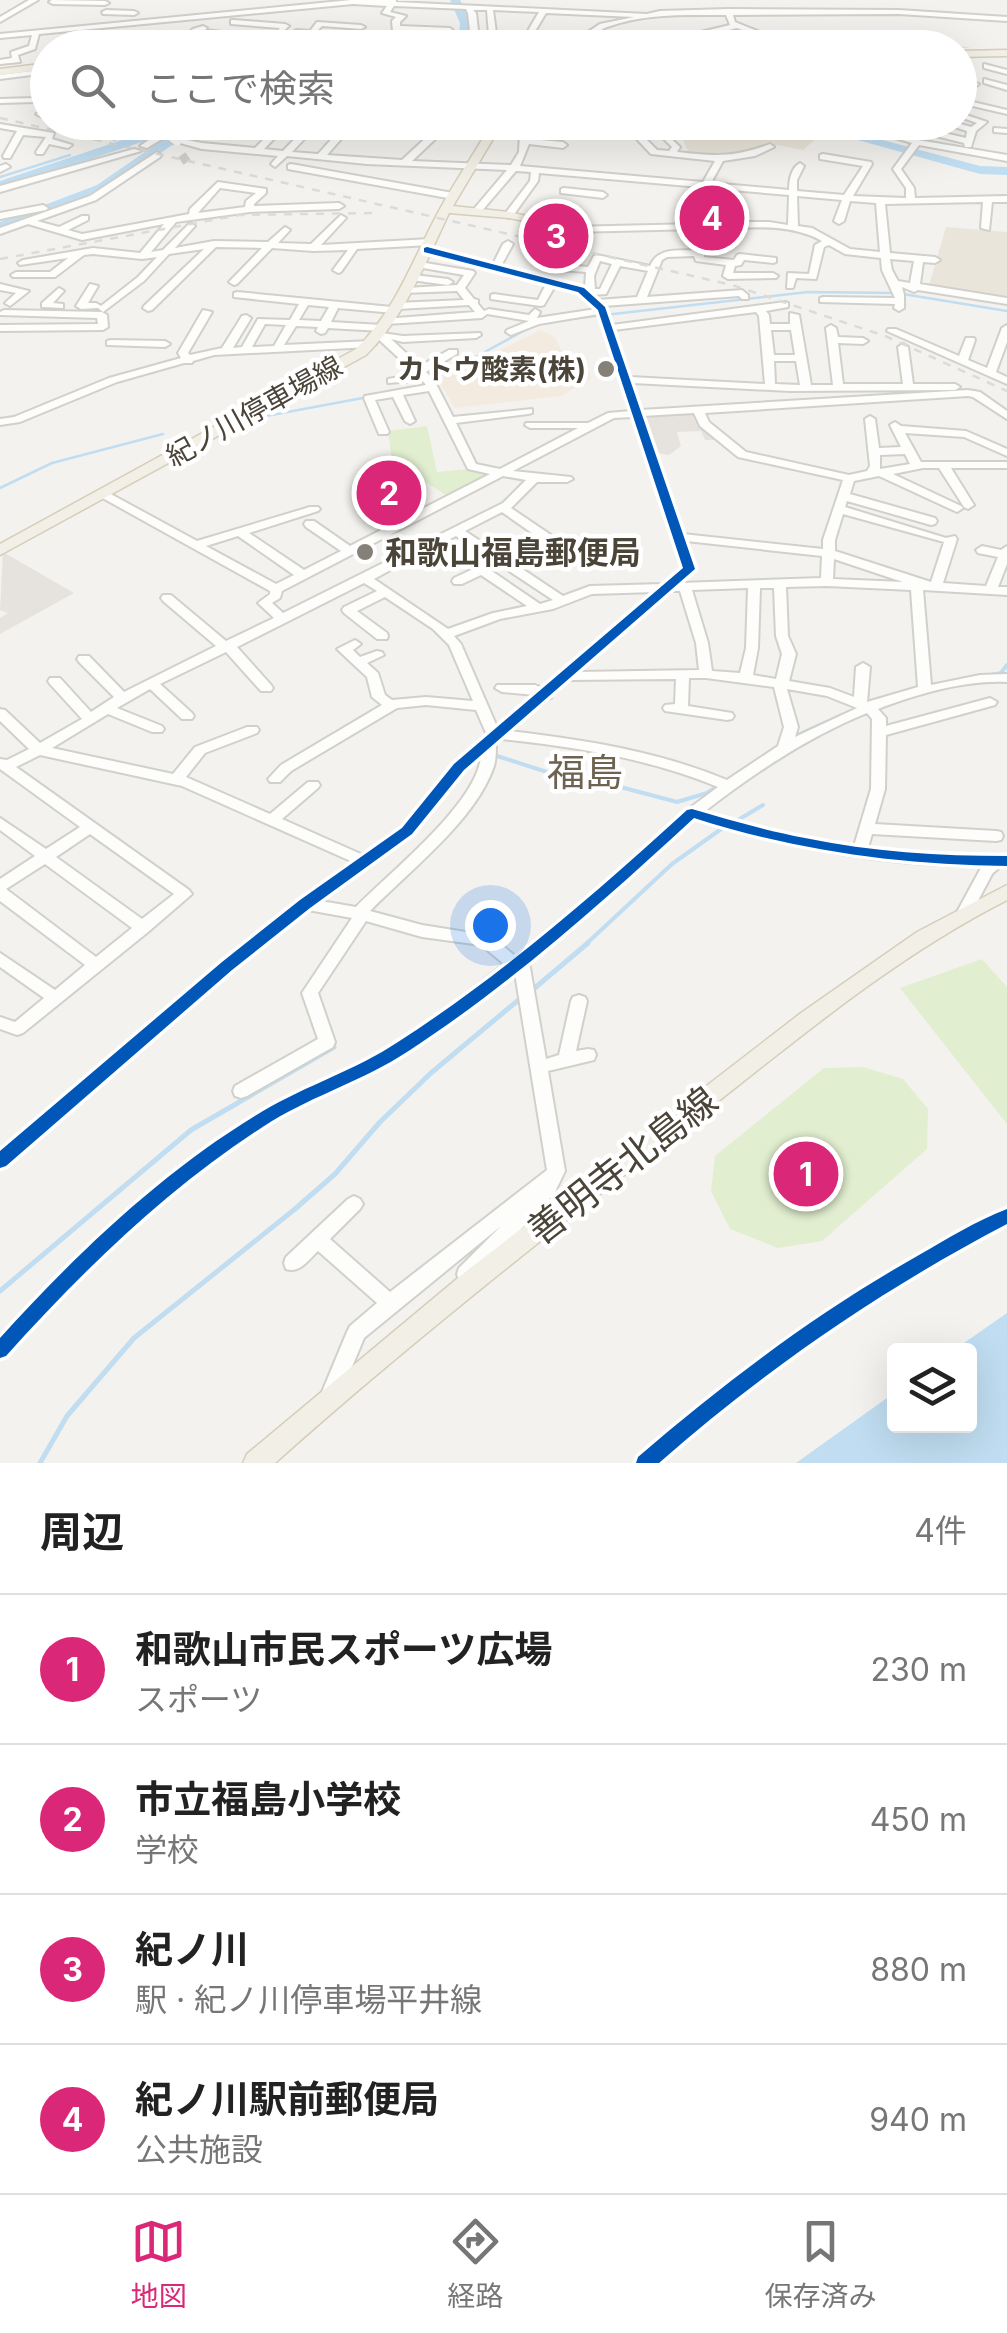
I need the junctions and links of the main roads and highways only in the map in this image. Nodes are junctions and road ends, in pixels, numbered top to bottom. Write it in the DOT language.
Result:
graph roads {
  1 [pos="977,52"];
  2 [pos="1007,52"];
  3 [pos="30,68"];
  4 [pos="0,71"];
  5 [pos="488,140"];
  6 [pos="449,202"];
  7 [pos="572,229"];
  8 [pos="0,550"];
  9 [pos="1007,892"];
  10 [pos="256,1463"];
  1 -- 2 [label="main road"];
  3 -- 4 [label="main road"];
  5 -- 6 [label="main road, 紀ノ川停車場線"];
  6 -- 7 [label="main road"];
  6 -- 8 [label="main road, 紀ノ川停車場線"];
  9 -- 10 [label="main road, 善明寺北島線"];
}
